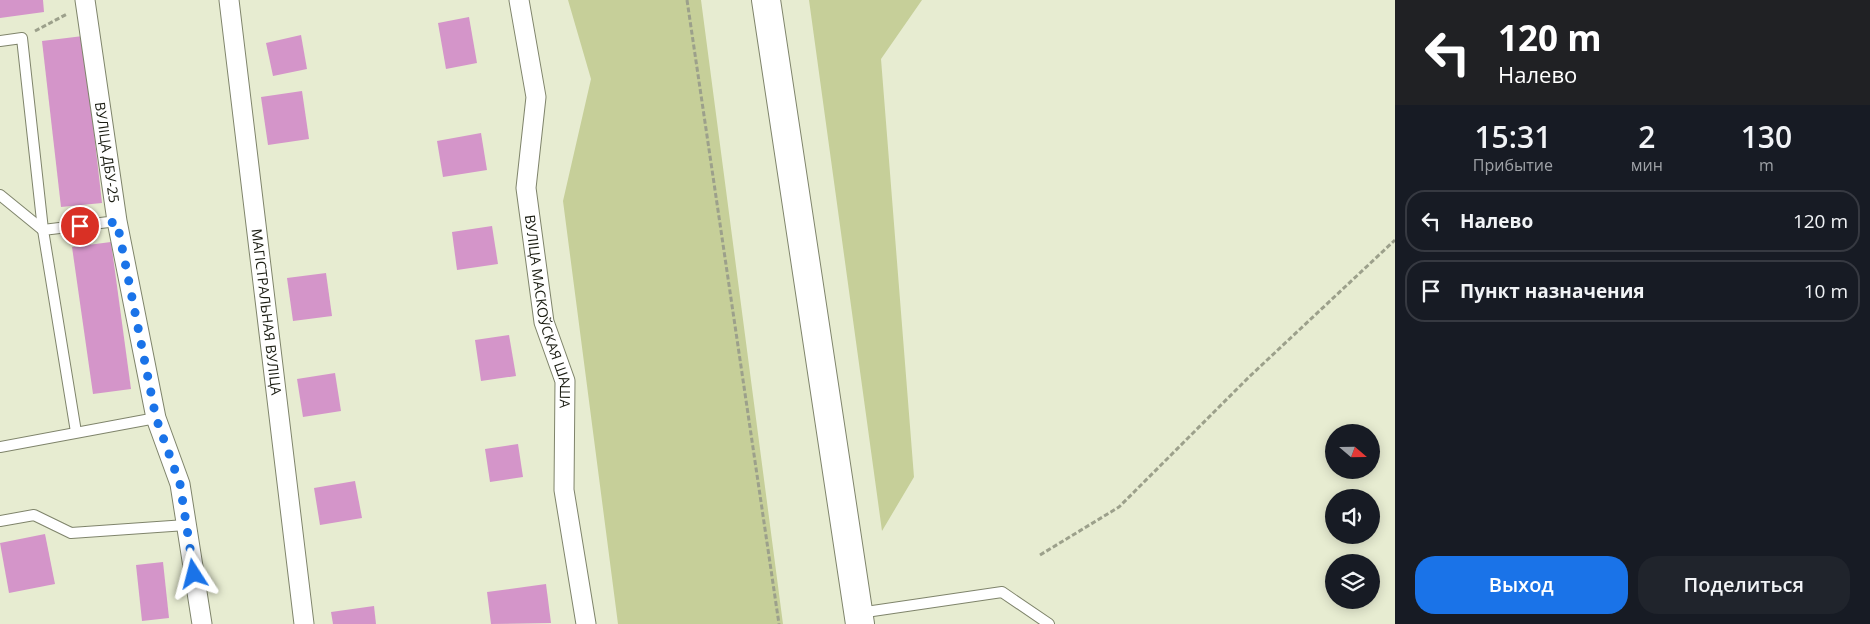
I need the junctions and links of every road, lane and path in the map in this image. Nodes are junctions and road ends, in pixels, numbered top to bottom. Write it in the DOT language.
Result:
graph roads {
  1 [pos="230,0"];
  2 [pos="519,0"];
  3 [pos="687,0"];
  4 [pos="766,0"];
  5 [pos="78,4"];
  6 [pos="22,38"];
  7 [pos="0,41"];
  8 [pos="0,195"];
  9 [pos="117,222"];
  10 [pos="43,230"];
  11 [pos="1395,240"];
  12 [pos="156,418"];
  13 [pos="76,432"];
  14 [pos="0,447"];
  15 [pos="0,521"];
  16 [pos="186,525"];
  17 [pos="1040,555"];
  18 [pos="859,618"];
  19 [pos="202,624"];
  20 [pos="304,624"];
  21 [pos="586,624"];
  22 [pos="779,624"];
  23 [pos="1049,624"];
  1 -- 20 [label="street, МАГІСТРАЛЬНАЯ ВУЛІЦА"];
  2 -- 21 [label="street, ВУЛІЦА МАСКОЎСКАЯ ШАША"];
  3 -- 22 [label="path"];
  4 -- 18 [label="main road"];
  5 -- 6 [label="path"];
  5 -- 9 [label="street, ВУЛІЦА ДБУ-25"];
  6 -- 7 [label="lane"];
  6 -- 10 [label="lane"];
  8 -- 10 [label="lane"];
  9 -- 10 [label="lane"];
  9 -- 12 [label="street, ВУЛІЦА ДБУ-25"];
  10 -- 13 [label="lane"];
  11 -- 17 [label="path"];
  12 -- 13 [label="lane"];
  12 -- 16 [label="street, ВУЛІЦА ДБУ-25"];
  13 -- 14 [label="lane"];
  15 -- 16 [label="lane"];
  16 -- 19 [label="street, ВУЛІЦА ДБУ-25"];
  18 -- 23 [label="lane"];
}
